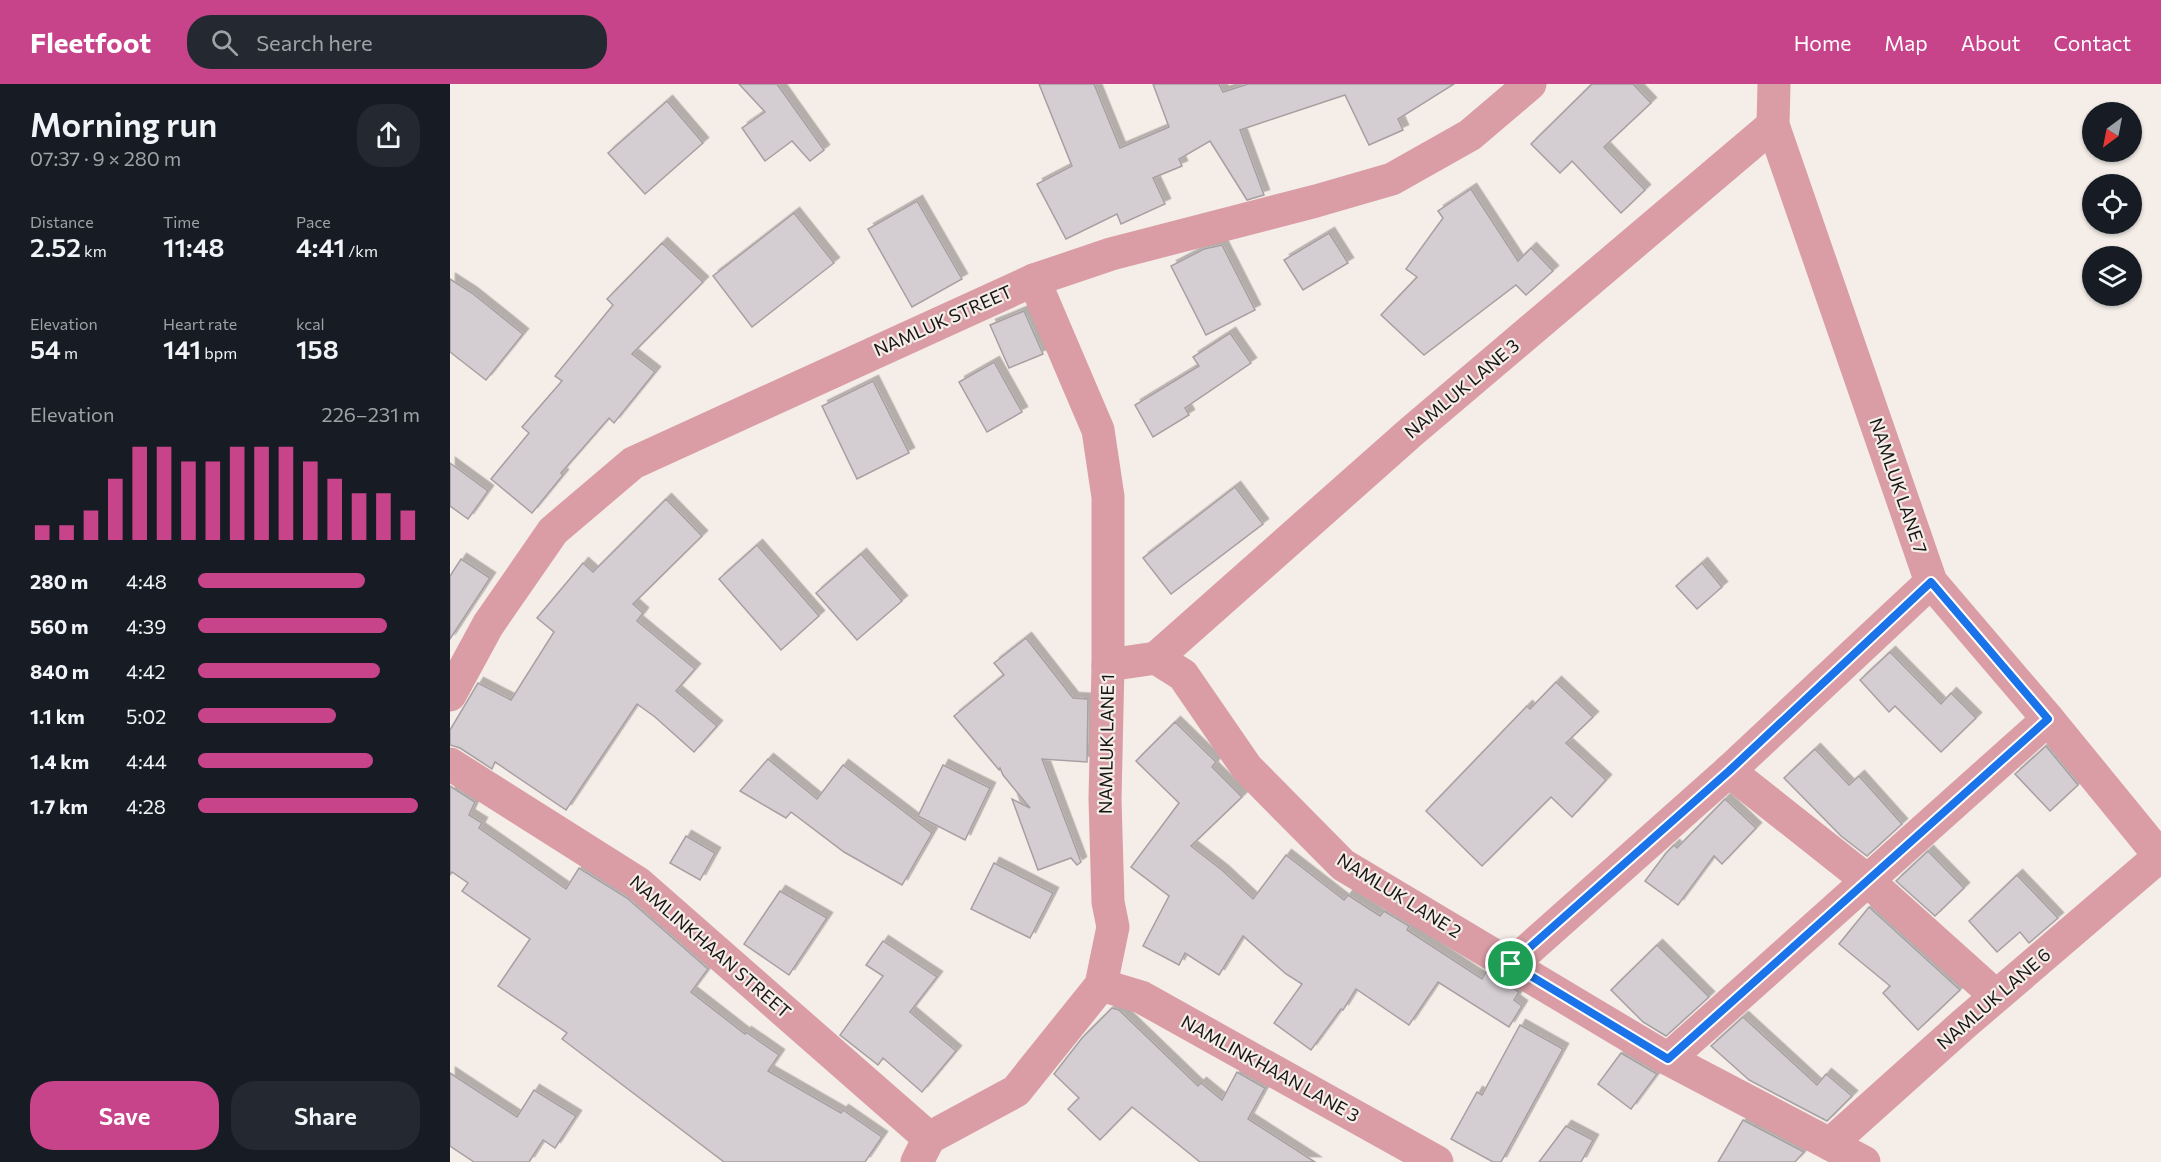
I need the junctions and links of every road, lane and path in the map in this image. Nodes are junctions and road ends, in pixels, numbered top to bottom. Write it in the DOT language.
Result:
graph roads {
  1 [pos="1530,84"];
  2 [pos="1774,84"];
  3 [pos="1773,125"];
  4 [pos="1034,280"];
  5 [pos="1931,582"];
  6 [pos="1156,658"];
  7 [pos="1108,665"];
  8 [pos="450,695"];
  9 [pos="2048,719"];
  10 [pos="450,764"];
  11 [pos="1729,771"];
  12 [pos="2160,855"];
  13 [pos="1868,881"];
  14 [pos="1511,964"];
  15 [pos="1101,985"];
  16 [pos="1996,996"];
  17 [pos="1668,1059"];
  18 [pos="1830,1144"];
  19 [pos="923,1150"];
  20 [pos="1437,1162"];
  21 [pos="1864,1162"];
  1 -- 4 [label="street, NAMLUK STREET"];
  2 -- 3 [label="street, NAMLUK LANE 7"];
  3 -- 5 [label="street, NAMLUK LANE 7"];
  3 -- 6 [label="street, NAMLUK LANE 3"];
  4 -- 7 [label="street, NAMLUK LANE 1"];
  4 -- 8 [label="street, NAMLUK STREET"];
  5 -- 9 [label="street, NAMLUK LANE 7"];
  5 -- 11 [label="street"];
  6 -- 7 [label="street"];
  6 -- 14 [label="street, NAMLUK LANE 2"];
  7 -- 15 [label="street, NAMLUK LANE 1"];
  9 -- 12 [label="street, NAMLUK LANE 7"];
  9 -- 13 [label="street"];
  10 -- 19 [label="street, NAMLINKHAAN STREET"];
  11 -- 13 [label="street"];
  11 -- 14 [label="street"];
  12 -- 16 [label="street, NAMLUK LANE 6"];
  13 -- 16 [label="street"];
  13 -- 17 [label="street"];
  14 -- 17 [label="street, NAMLUK LANE 2"];
  15 -- 19 [label="street, NAMLUK LANE 1"];
  15 -- 20 [label="street, NAMLINKHAAN LANE 3"];
  16 -- 18 [label="street, NAMLUK LANE 6"];
  17 -- 18 [label="street, NAMLUK LANE 2"];
  18 -- 21 [label="street, NAMLUK LANE 2"];
}
